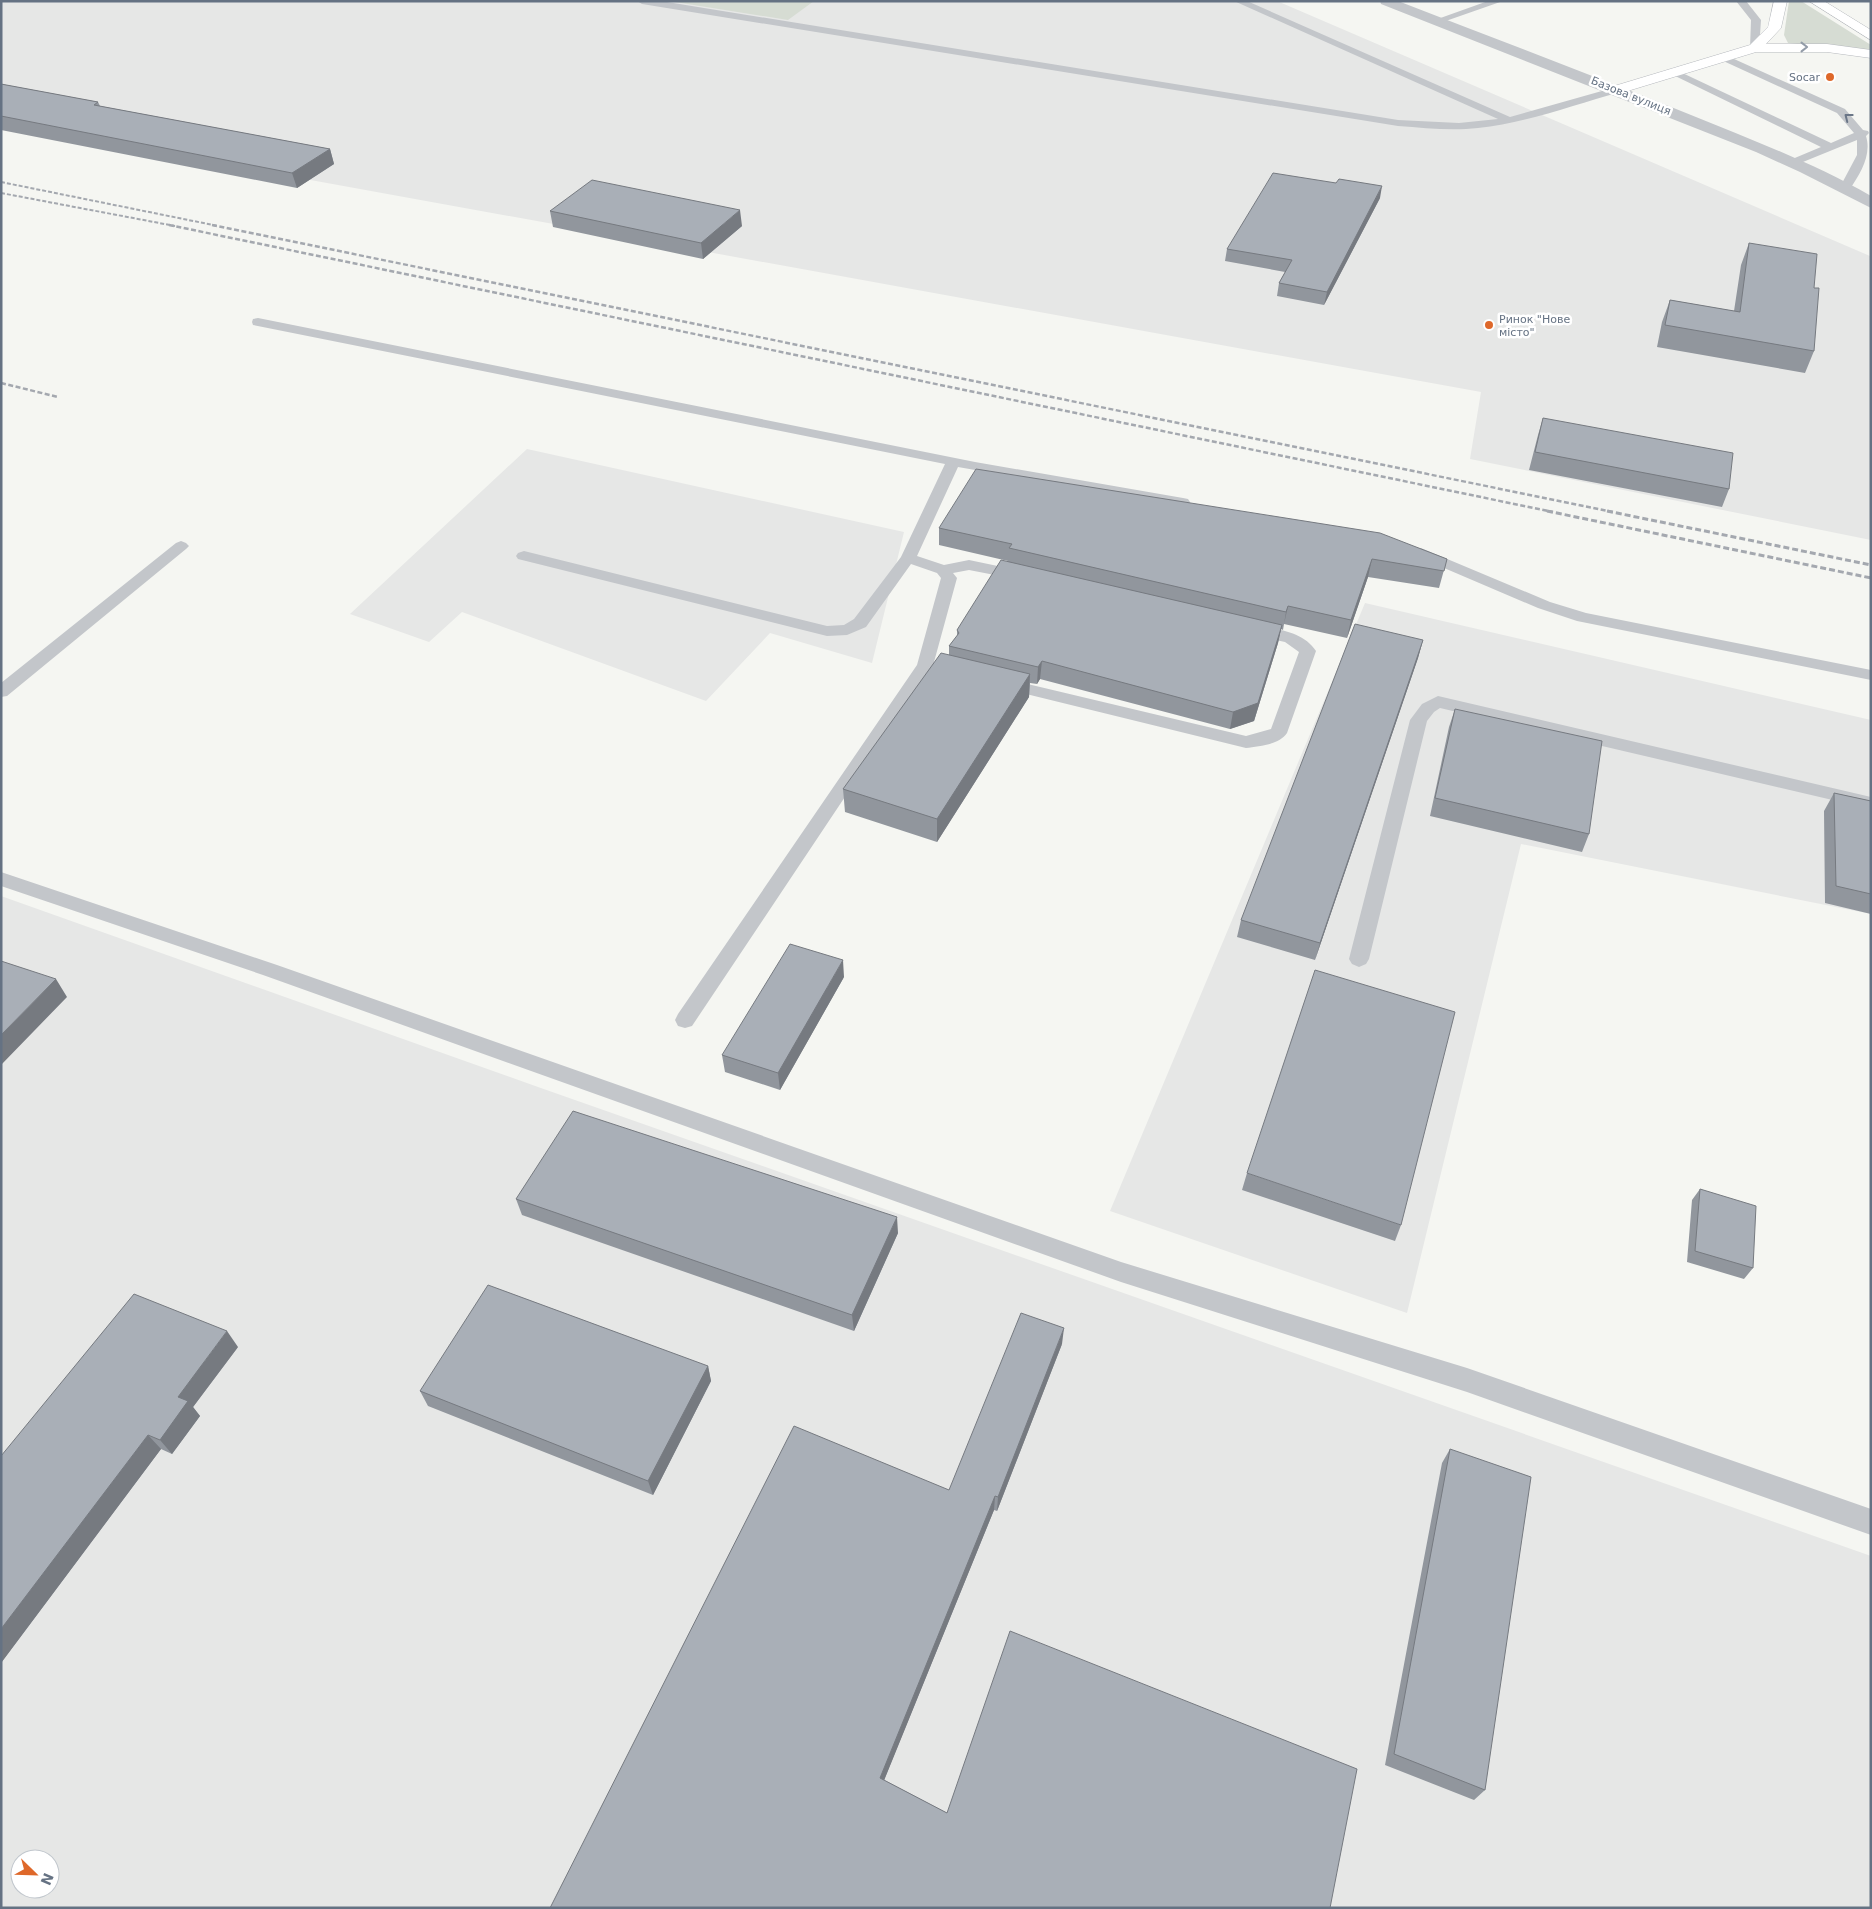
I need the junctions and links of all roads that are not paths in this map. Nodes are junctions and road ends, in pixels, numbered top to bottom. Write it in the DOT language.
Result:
graph roads {
  1 [pos="642,1"];
  2 [pos="1239,1"];
  3 [pos="1386,1"];
  4 [pos="1498,1"];
  5 [pos="1741,1"];
  6 [pos="1780,1"];
  7 [pos="1815,1"];
  8 [pos="1437,21"];
  9 [pos="1871,36"];
  10 [pos="1755,48"];
  11 [pos="1871,54"];
  12 [pos="1724,57"];
  13 [pos="1672,72"];
  14 [pos="1616,90"];
  15 [pos="1509,120"];
  16 [pos="1864,133"];
  17 [pos="1831,147"];
  18 [pos="1794,162"];
  19 [pos="1846,187"];
  20 [pos="1871,203"];
  21 [pos="258,322"];
  22 [pos="954,461"];
  23 [pos="1198,505"];
  24 [pos="181,546"];
  25 [pos="1407,547"];
  26 [pos="524,556"];
  27 [pos="908,558"];
  28 [pos="943,570"];
  29 [pos="1032,578"];
  30 [pos="1241,627"];
  31 [pos="925,665"];
  32 [pos="1871,675"];
  33 [pos="1,692"];
  34 [pos="1871,803"];
  35 [pos="1,879"];
  36 [pos="1359,959"];
  37 [pos="685,1020"];
  38 [pos="1871,1522"];
  1 -- 15 [label="lane"];
  2 -- 15 [label="lane"];
  3 -- 8 [label="street, Базова вулиця"];
  4 -- 8 [label="lane"];
  5 -- 10 [label="lane"];
  6 -- 10 [label="main road"];
  7 -- 9 [label="main road"];
  8 -- 14 [label="street, Базова вулиця"];
  10 -- 11 [label="main road, one-way"];
  10 -- 12 [label="main road"];
  12 -- 13 [label="main road"];
  16 -- 12 [label="lane, one-way"];
  13 -- 14 [label="main road"];
  13 -- 17 [label="lane"];
  14 -- 15 [label="lane"];
  14 -- 18 [label="street, Базова вулиця"];
  16 -- 17 [label="lane"];
  16 -- 19 [label="lane"];
  17 -- 18 [label="lane"];
  18 -- 19 [label="street, Базова вулиця"];
  19 -- 20 [label="street, Базова вулиця"];
  21 -- 22 [label="lane"];
  22 -- 23 [label="lane"];
  22 -- 27 [label="lane"];
  24 -- 33 [label="lane"];
  25 -- 32 [label="lane"];
  26 -- 27 [label="lane"];
  27 -- 28 [label="lane"];
  28 -- 29 [label="lane"];
  28 -- 31 [label="lane"];
  30 -- 31 [label="lane"];
  31 -- 37 [label="lane"];
  34 -- 36 [label="lane"];
  35 -- 38 [label="lane"];
}
